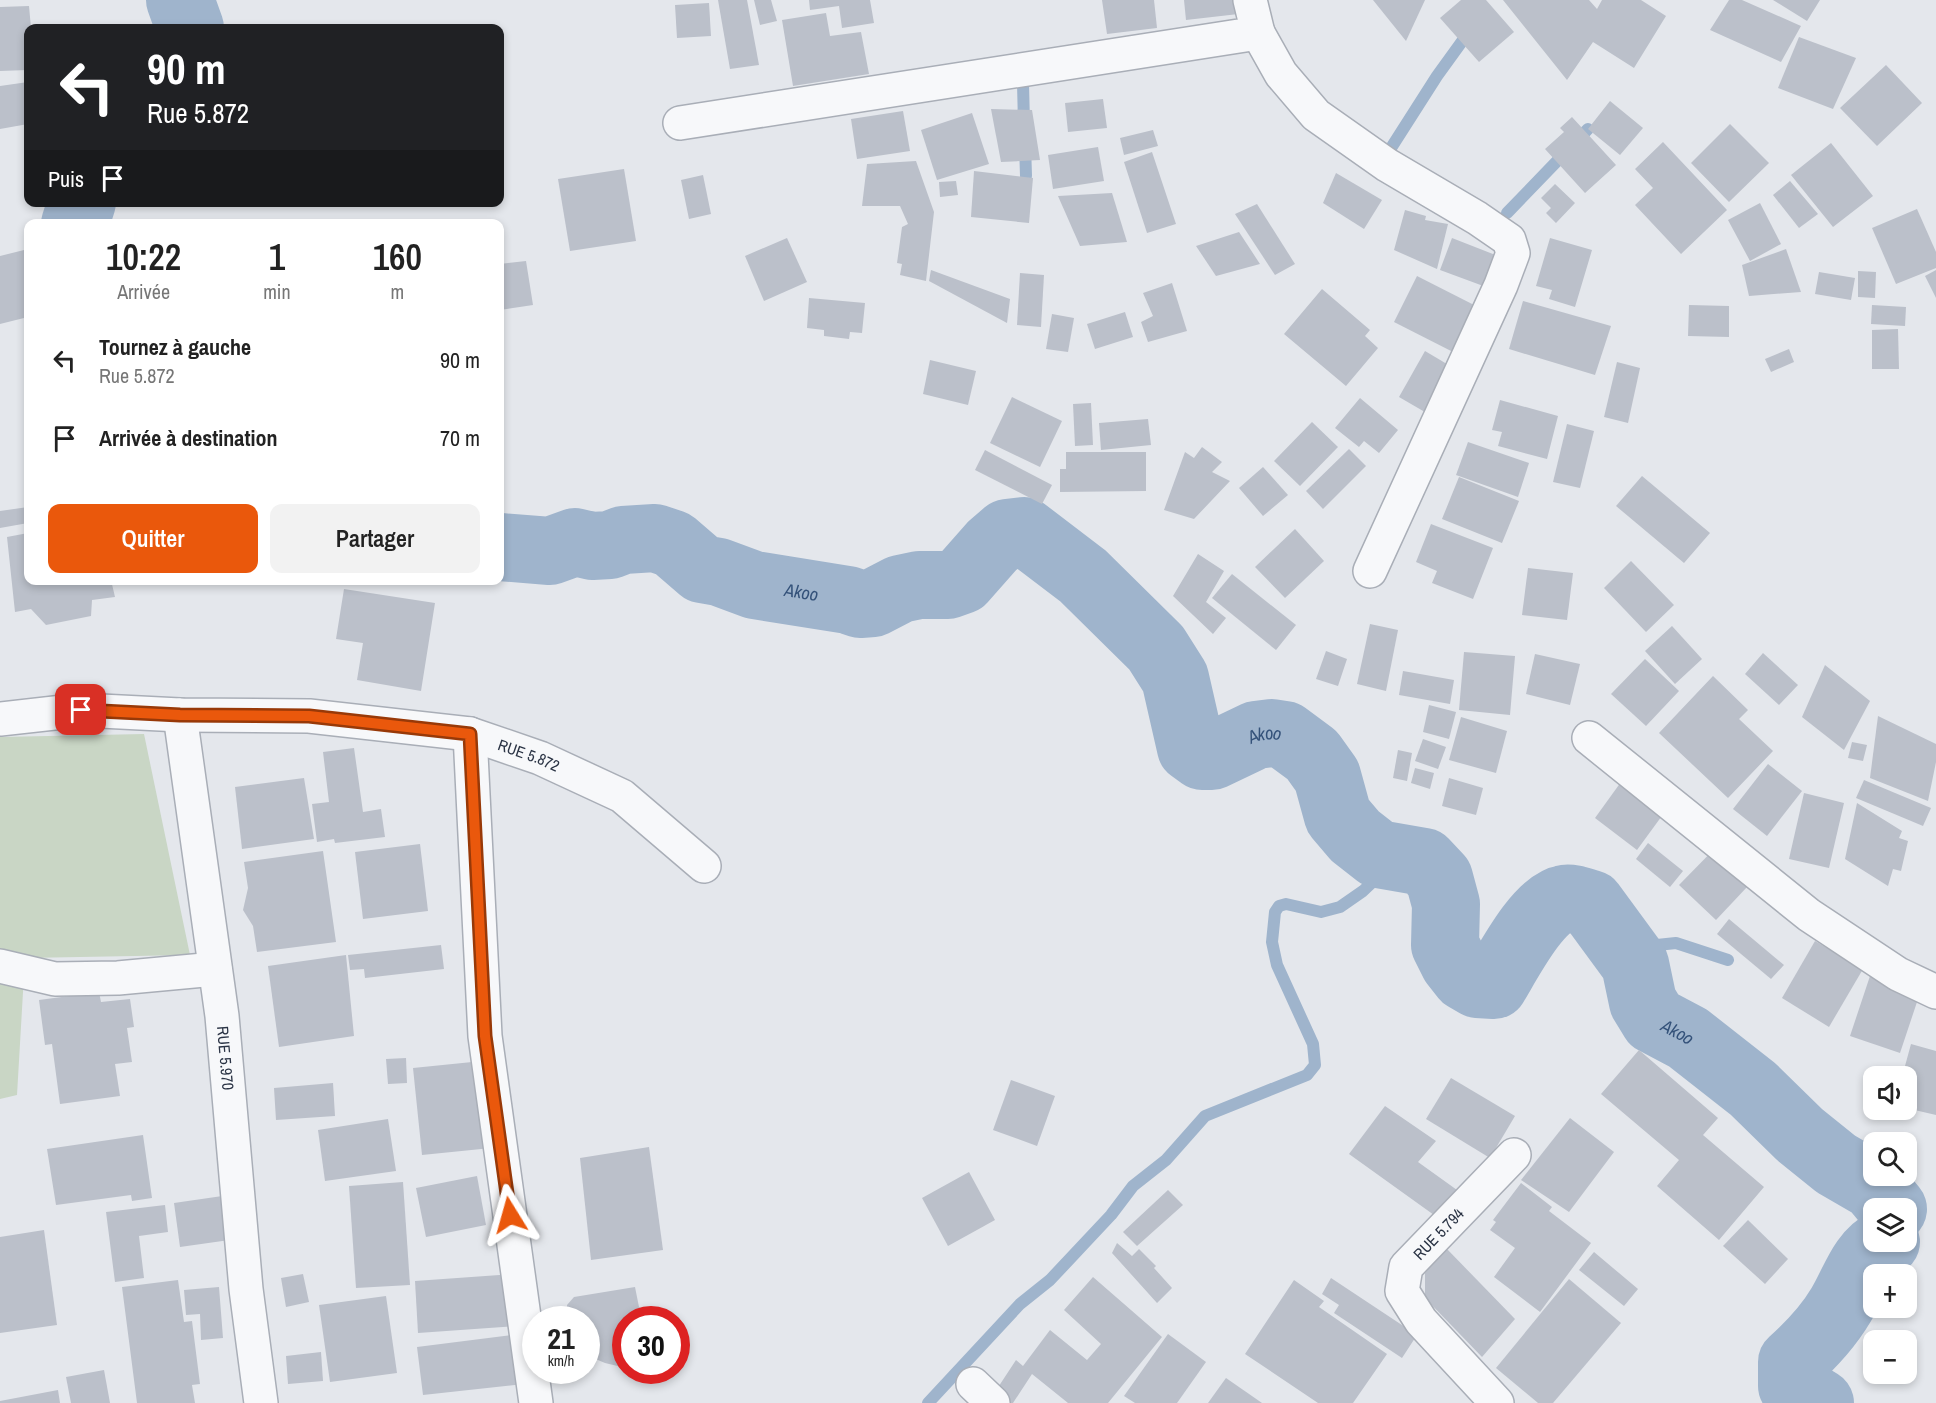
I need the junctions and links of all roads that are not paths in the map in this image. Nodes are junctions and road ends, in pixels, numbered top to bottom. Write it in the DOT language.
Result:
graph roads {
  1 [pos="1250,0"];
  2 [pos="1258,33"];
  3 [pos="680,123"];
  4 [pos="1370,571"];
  5 [pos="180,715"];
  6 [pos="0,719"];
  7 [pos="470,734"];
  8 [pos="1589,738"];
  9 [pos="704,866"];
  10 [pos="0,966"];
  11 [pos="215,969"];
  12 [pos="1936,992"];
  13 [pos="1514,1155"];
  14 [pos="261,1403"];
  15 [pos="536,1403"];
  16 [pos="1497,1403"];
  1 -- 2 [label="street"];
  2 -- 3 [label="street"];
  2 -- 4 [label="street"];
  5 -- 6 [label="street, RUE 5.872"];
  5 -- 7 [label="street, RUE 5.872"];
  5 -- 11 [label="street, RUE 5.970"];
  7 -- 9 [label="street, RUE 5.872"];
  7 -- 15 [label="street"];
  8 -- 12 [label="street"];
  10 -- 11 [label="street"];
  11 -- 14 [label="street, RUE 5.970"];
  13 -- 16 [label="street, RUE 5.794"];
}
